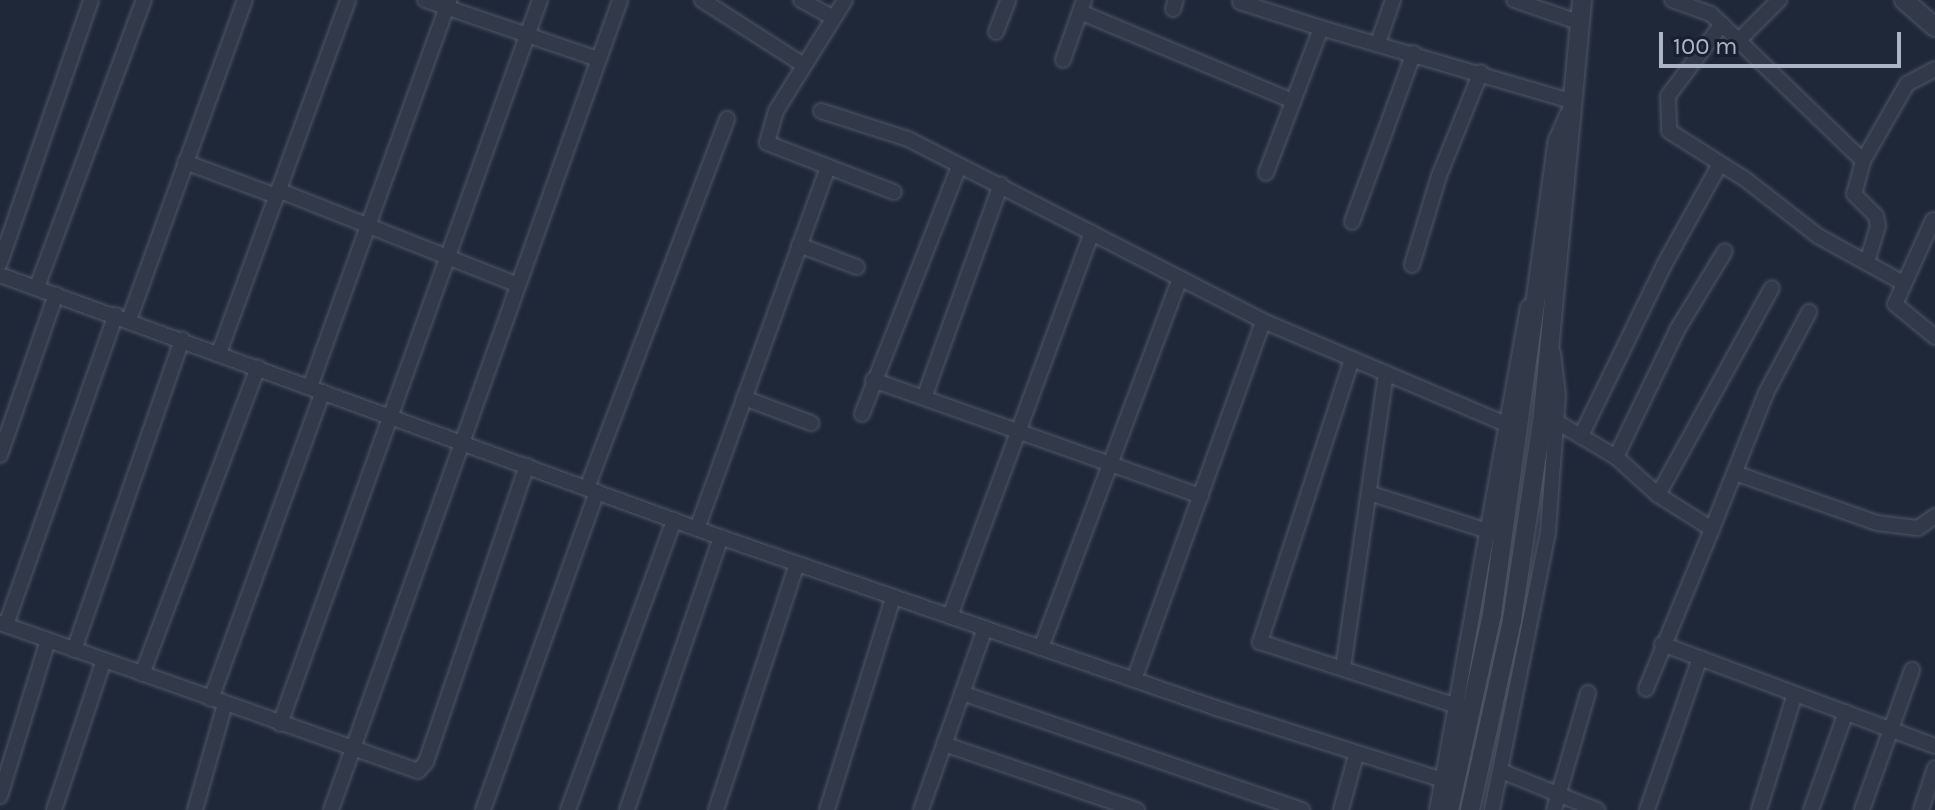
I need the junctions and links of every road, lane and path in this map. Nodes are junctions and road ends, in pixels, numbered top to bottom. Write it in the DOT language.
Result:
graph roads {
  1 [pos="91,0"];
  2 [pos="144,0"];
  3 [pos="245,0"];
  4 [pos="348,0"];
  5 [pos="425,0"];
  6 [pos="540,0"];
  7 [pos="620,0"];
  8 [pos="702,0"];
  9 [pos="801,0"];
  10 [pos="845,0"];
  11 [pos="1008,0"];
  12 [pos="1393,0"];
  13 [pos="1514,0"];
  14 [pos="1582,0"];
  15 [pos="1672,0"];
  16 [pos="1779,0"];
  17 [pos="1904,0"];
  18 [pos="1240,2"];
  19 [pos="448,4"];
  20 [pos="1082,6"];
  21 [pos="832,17"];
  22 [pos="1578,22"];
  23 [pos="1722,24"];
  24 [pos="1935,27"];
  25 [pos="1321,28"];
  26 [pos="996,32"];
  27 [pos="529,34"];
  28 [pos="1739,40"];
  29 [pos="1378,43"];
  30 [pos="1414,53"];
  31 [pos="597,59"];
  32 [pos="1063,60"];
  33 [pos="802,64"];
  34 [pos="1935,69"];
  35 [pos="1481,72"];
  36 [pos="1293,101"];
  37 [pos="1569,108"];
  38 [pos="821,111"];
  39 [pos="727,119"];
  40 [pos="1863,161"];
  41 [pos="185,162"];
  42 [pos="1720,164"];
  43 [pos="959,166"];
  44 [pos="827,169"];
  45 [pos="1266,173"];
  46 [pos="1001,184"];
  47 [pos="894,192"];
  48 [pos="277,193"];
  49 [pos="1933,220"];
  50 [pos="1352,222"];
  51 [pos="368,227"];
  52 [pos="1092,232"];
  53 [pos="799,245"];
  54 [pos="1725,251"];
  55 [pos="448,259"];
  56 [pos="1867,262"];
  57 [pos="0,263"];
  58 [pos="1412,265"];
  59 [pos="857,267"];
  60 [pos="0,275"];
  61 [pos="1180,278"];
  62 [pos="1903,283"];
  63 [pos="516,284"];
  64 [pos="37,287"];
  65 [pos="1537,288"];
  66 [pos="1772,288"];
  67 [pos="56,294"];
  68 [pos="1809,312"];
  69 [pos="122,318"];
  70 [pos="1263,321"];
  71 [pos="1935,337"];
  72 [pos="182,339"];
  73 [pos="1551,341"];
  74 [pos="219,353"];
  75 [pos="1352,359"];
  76 [pos="258,367"];
  77 [pos="1386,373"];
  78 [pos="873,380"];
  79 [pos="316,390"];
  80 [pos="744,398"];
  81 [pos="924,398"];
  82 [pos="862,414"];
  83 [pos="391,416"];
  84 [pos="1557,422"];
  85 [pos="811,423"];
  86 [pos="1508,425"];
  87 [pos="1019,431"];
  88 [pos="1581,436"];
  89 [pos="460,441"];
  90 [pos="0,455"];
  91 [pos="1616,457"];
  92 [pos="1110,463"];
  93 [pos="527,466"];
  94 [pos="1735,473"];
  95 [pos="592,490"];
  96 [pos="1369,493"];
  97 [pos="1658,495"];
  98 [pos="1201,496"];
  99 [pos="1935,516"];
  100 [pos="674,520"];
  101 [pos="697,529"];
  102 [pos="1712,529"];
  103 [pos="1491,532"];
  104 [pos="721,537"];
  105 [pos="797,564"];
  106 [pos="893,598"];
  107 [pos="950,616"];
  108 [pos="3,624"];
  109 [pos="985,628"];
  110 [pos="48,640"];
  111 [pos="1662,644"];
  112 [pos="1041,648"];
  113 [pos="74,650"];
  114 [pos="1700,658"];
  115 [pos="104,660"];
  116 [pos="1343,668"];
  117 [pos="1912,670"];
  118 [pos="142,674"];
  119 [pos="1134,680"];
  120 [pos="1646,689"];
  121 [pos="962,693"];
  122 [pos="1588,693"];
  123 [pos="1795,694"];
  124 [pos="218,702"];
  125 [pos="1457,706"];
  126 [pos="1846,712"];
  127 [pos="280,724"];
  128 [pos="1892,730"];
  129 [pos="944,744"];
  130 [pos="1935,746"];
  131 [pos="352,750"];
  132 [pos="1356,755"];
  133 [pos="1935,768"];
  134 [pos="1501,771"];
  135 [pos="1443,780"];
  136 [pos="1558,794"];
  137 [pos="0,796"];
  138 [pos="54,810"];
  139 [pos="195,810"];
  140 [pos="331,810"];
  141 [pos="483,810"];
  142 [pos="568,810"];
  143 [pos="627,810"];
  144 [pos="716,810"];
  145 [pos="827,810"];
  146 [pos="921,810"];
  147 [pos="1137,810"];
  148 [pos="1302,810"];
  149 [pos="1341,810"];
  150 [pos="1437,810"];
  151 [pos="1449,810"];
  152 [pos="1470,810"];
  153 [pos="1492,810"];
  154 [pos="1554,810"];
  155 [pos="1597,810"];
  156 [pos="1647,810"];
  157 [pos="1759,810"];
  158 [pos="1811,810"];
  159 [pos="1862,810"];
  160 [pos="1921,810"];
  1 -- 57 [label="street"];
  2 -- 64 [label="street"];
  3 -- 41 [label="street"];
  4 -- 48 [label="street"];
  5 -- 19 [label="street"];
  6 -- 27 [label="street"];
  7 -- 31 [label="street"];
  8 -- 33 [label="street"];
  9 -- 21 [label="street"];
  10 -- 21 [label="street"];
  11 -- 26 [label="street"];
  12 -- 29 [label="street"];
  13 -- 22 [label="street"];
  14 -- 22 [label="street"];
  15 -- 23 [label="street"];
  16 -- 28 [label="street"];
  17 -- 24 [label="street"];
  18 -- 25 [label="street"];
  19 -- 27 [label="street"];
  19 -- 51 [label="street"];
  20 -- 32 [label="street"];
  20 -- 36 [label="street"];
  21 -- 33 [label="street"];
  22 -- 37 [label="street"];
  23 -- 28 [label="street"];
  23 -- 42 [label="street"];
  25 -- 29 [label="street"];
  25 -- 36 [label="street"];
  27 -- 31 [label="street"];
  27 -- 55 [label="street"];
  28 -- 40 [label="street"];
  29 -- 30 [label="street"];
  30 -- 35 [label="street"];
  30 -- 50 [label="street"];
  31 -- 63 [label="street"];
  33 -- 44 [label="street"];
  34 -- 40 [label="street"];
  35 -- 37 [label="street"];
  35 -- 58 [label="street"];
  36 -- 45 [label="street"];
  37 -- 65 [label="street"];
  37 -- 73 [label="street"];
  38 -- 43 [label="street"];
  39 -- 95 [label="street"];
  40 -- 56 [label="street"];
  41 -- 48 [label="street"];
  41 -- 69 [label="street"];
  42 -- 56 [label="street"];
  42 -- 88 [label="street"];
  43 -- 46 [label="street"];
  43 -- 78 [label="street"];
  44 -- 47 [label="street"];
  44 -- 53 [label="street"];
  46 -- 52 [label="street"];
  46 -- 81 [label="street"];
  48 -- 51 [label="street"];
  48 -- 74 [label="street"];
  49 -- 62 [label="street"];
  51 -- 55 [label="street"];
  51 -- 79 [label="street"];
  52 -- 61 [label="street"];
  52 -- 87 [label="street"];
  53 -- 59 [label="street"];
  53 -- 80 [label="street"];
  54 -- 91 [label="street"];
  55 -- 63 [label="street"];
  55 -- 83 [label="street"];
  56 -- 62 [label="street"];
  60 -- 64 [label="street"];
  61 -- 70 [label="street"];
  61 -- 92 [label="street"];
  62 -- 71 [label="street"];
  63 -- 89 [label="street"];
  64 -- 67 [label="street"];
  65 -- 86 [label="street"];
  65 -- 151 [label="street"];
  66 -- 97 [label="street"];
  67 -- 69 [label="street"];
  67 -- 90 [label="street"];
  68 -- 94 [label="street"];
  69 -- 72 [label="street"];
  69 -- 108 [label="street"];
  70 -- 75 [label="street"];
  70 -- 98 [label="street"];
  72 -- 74 [label="street"];
  72 -- 113 [label="street"];
  73 -- 84 [label="street"];
  73 -- 152 [label="street"];
  74 -- 76 [label="street"];
  75 -- 77 [label="street"];
  75 -- 116 [label="street"];
  76 -- 79 [label="street"];
  76 -- 118 [label="street"];
  77 -- 86 [label="street"];
  77 -- 96 [label="street"];
  78 -- 81 [label="street"];
  78 -- 82 [label="street"];
  79 -- 83 [label="street"];
  79 -- 124 [label="street"];
  80 -- 85 [label="street"];
  80 -- 101 [label="street"];
  81 -- 87 [label="street"];
  83 -- 89 [label="street"];
  83 -- 127 [label="street"];
  84 -- 88 [label="street"];
  84 -- 134 [label="street"];
  86 -- 103 [label="street"];
  87 -- 92 [label="street"];
  87 -- 107 [label="street"];
  88 -- 91 [label="street"];
  89 -- 93 [label="street"];
  89 -- 131 [label="street"];
  91 -- 97 [label="street"];
  92 -- 98 [label="street"];
  92 -- 112 [label="street"];
  93 -- 95 [label="street"];
  93 -- 131 [label="street"];
  94 -- 99 [label="street"];
  94 -- 102 [label="street"];
  95 -- 100 [label="street"];
  95 -- 141 [label="street"];
  96 -- 103 [label="street"];
  96 -- 116 [label="street"];
  97 -- 102 [label="street"];
  98 -- 119 [label="street"];
  100 -- 101 [label="street"];
  100 -- 142 [label="street"];
  101 -- 104 [label="street"];
  102 -- 111 [label="street"];
  103 -- 125 [label="street"];
  104 -- 105 [label="street"];
  104 -- 143 [label="street"];
  105 -- 106 [label="street"];
  105 -- 144 [label="street"];
  106 -- 107 [label="street"];
  106 -- 145 [label="street"];
  107 -- 109 [label="street"];
  108 -- 110 [label="street"];
  109 -- 112 [label="street"];
  109 -- 121 [label="street"];
  110 -- 113 [label="street"];
  110 -- 137 [label="street"];
  111 -- 114 [label="street"];
  111 -- 120 [label="street"];
  112 -- 119 [label="street"];
  113 -- 115 [label="street"];
  114 -- 123 [label="street"];
  114 -- 156 [label="street"];
  115 -- 118 [label="street"];
  115 -- 138 [label="street"];
  116 -- 125 [label="street"];
  117 -- 128 [label="street"];
  118 -- 124 [label="street"];
  119 -- 132 [label="street"];
  121 -- 129 [label="street"];
  121 -- 148 [label="street"];
  122 -- 136 [label="street"];
  123 -- 126 [label="street"];
  123 -- 157 [label="street"];
  124 -- 127 [label="street"];
  124 -- 139 [label="street"];
  125 -- 135 [label="street"];
  126 -- 128 [label="street"];
  126 -- 158 [label="street"];
  127 -- 131 [label="street"];
  128 -- 130 [label="street"];
  128 -- 159 [label="street"];
  129 -- 146 [label="street"];
  129 -- 147 [label="street"];
  131 -- 140 [label="street"];
  132 -- 135 [label="street"];
  132 -- 149 [label="street"];
  133 -- 160 [label="street"];
  134 -- 136 [label="street"];
  134 -- 153 [label="street"];
  135 -- 150 [label="street"];
  136 -- 154 [label="street"];
  136 -- 155 [label="street"];
}
